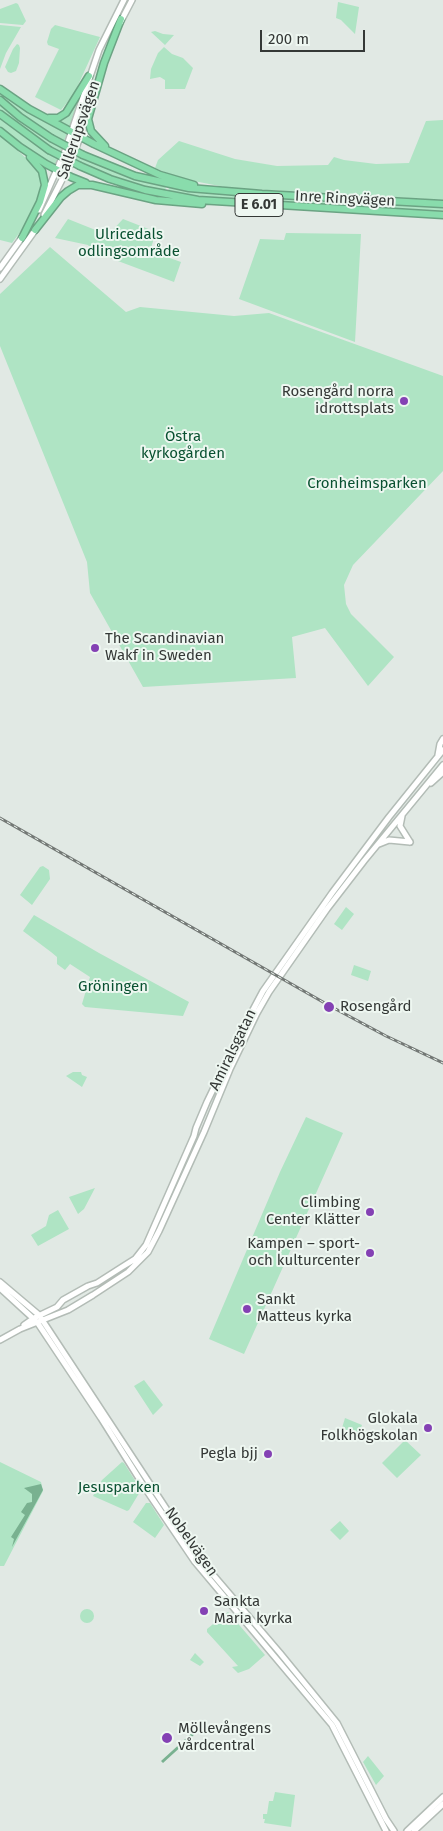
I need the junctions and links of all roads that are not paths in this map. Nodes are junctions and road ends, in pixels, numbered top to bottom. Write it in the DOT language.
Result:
graph roads {
  1 [pos="124,0"];
  2 [pos="132,0"];
  3 [pos="122,19"];
  4 [pos="89,76"];
  5 [pos="0,89"];
  6 [pos="0,100"];
  7 [pos="0,114"];
  8 [pos="38,114"];
  9 [pos="0,131"];
  10 [pos="72,132"];
  11 [pos="80,136"];
  12 [pos="20,147"];
  13 [pos="116,154"];
  14 [pos="58,170"];
  15 [pos="66,174"];
  16 [pos="100,187"];
  17 [pos="235,192"];
  18 [pos="443,204"];
  19 [pos="280,206"];
  20 [pos="443,215"];
  21 [pos="35,230"];
  22 [pos="22,238"];
  23 [pos="0,268"];
  24 [pos="0,279"];
  25 [pos="443,739"];
  26 [pos="443,750"];
  27 [pos="438,756"];
  28 [pos="443,765"];
  29 [pos="443,772"];
  30 [pos="406,808"];
  31 [pos="364,861"];
  32 [pos="0,1282"];
  33 [pos="0,1288"];
  34 [pos="38,1319"];
  35 [pos="0,1340"];
  36 [pos="443,1797"];
  37 [pos="443,1804"];
  38 [pos="386,1831"];
  39 [pos="394,1831"];
  40 [pos="407,1831"];
  41 [pos="414,1831"];
  1 -- 4 [label="main road, Sallerupsvägen"];
  2 -- 3 [label="main road, Sallerupsvägen"];
  3 -- 11 [label="main road, Sallerupsvägen"];
  3 -- 13 [label="highway"];
  4 -- 8 [label="highway"];
  4 -- 10 [label="main road, Sallerupsvägen"];
  5 -- 8 [label="highway"];
  6 -- 17 [label="highway, Inre Ringvägen / E 6.01, bridge"];
  7 -- 19 [label="highway, Inre Ringvägen / E 6.01, bridge"];
  8 -- 10 [label="highway"];
  9 -- 12 [label="highway"];
  10 -- 11 [label="highway"];
  10 -- 14 [label="main road, Sallerupsvägen"];
  11 -- 13 [label="highway"];
  11 -- 15 [label="main road, Sallerupsvägen"];
  12 -- 14 [label="highway"];
  12 -- 22 [label="highway"];
  13 -- 17 [label="highway"];
  14 -- 15 [label="highway"];
  14 -- 22 [label="main road, Sallerupsvägen"];
  15 -- 16 [label="highway"];
  15 -- 21 [label="main road, Sallerupsvägen"];
  16 -- 19 [label="highway"];
  16 -- 21 [label="highway"];
  17 -- 18 [label="highway, Inre Ringvägen / E 6.01"];
  19 -- 20 [label="highway, Inre Ringvägen / E 6.01"];
  21 -- 24 [label="main road, Sallerupsvägen"];
  22 -- 23 [label="main road, Sallerupsvägen"];
  25 -- 27 [label="main road"];
  26 -- 27 [label="main road, Amiralsgatan"];
  27 -- 34 [label="main road, Amiralsgatan"];
  28 -- 30 [label="main road, Amiralsgatan"];
  29 -- 30 [label="main road"];
  30 -- 31 [label="main road, Amiralsgatan"];
  30 -- 31 [label="main road"];
  31 -- 34 [label="main road, Amiralsgatan"];
  32 -- 34 [label="main road, Nobelvägen"];
  33 -- 34 [label="main road, Nobelvägen"];
  34 -- 35 [label="main road, Amiralsgatan"];
  34 -- 38 [label="main road, Nobelvägen"];
  34 -- 39 [label="main road, Nobelvägen"];
  36 -- 40 [label="main road"];
  37 -- 41 [label="main road"];
}
